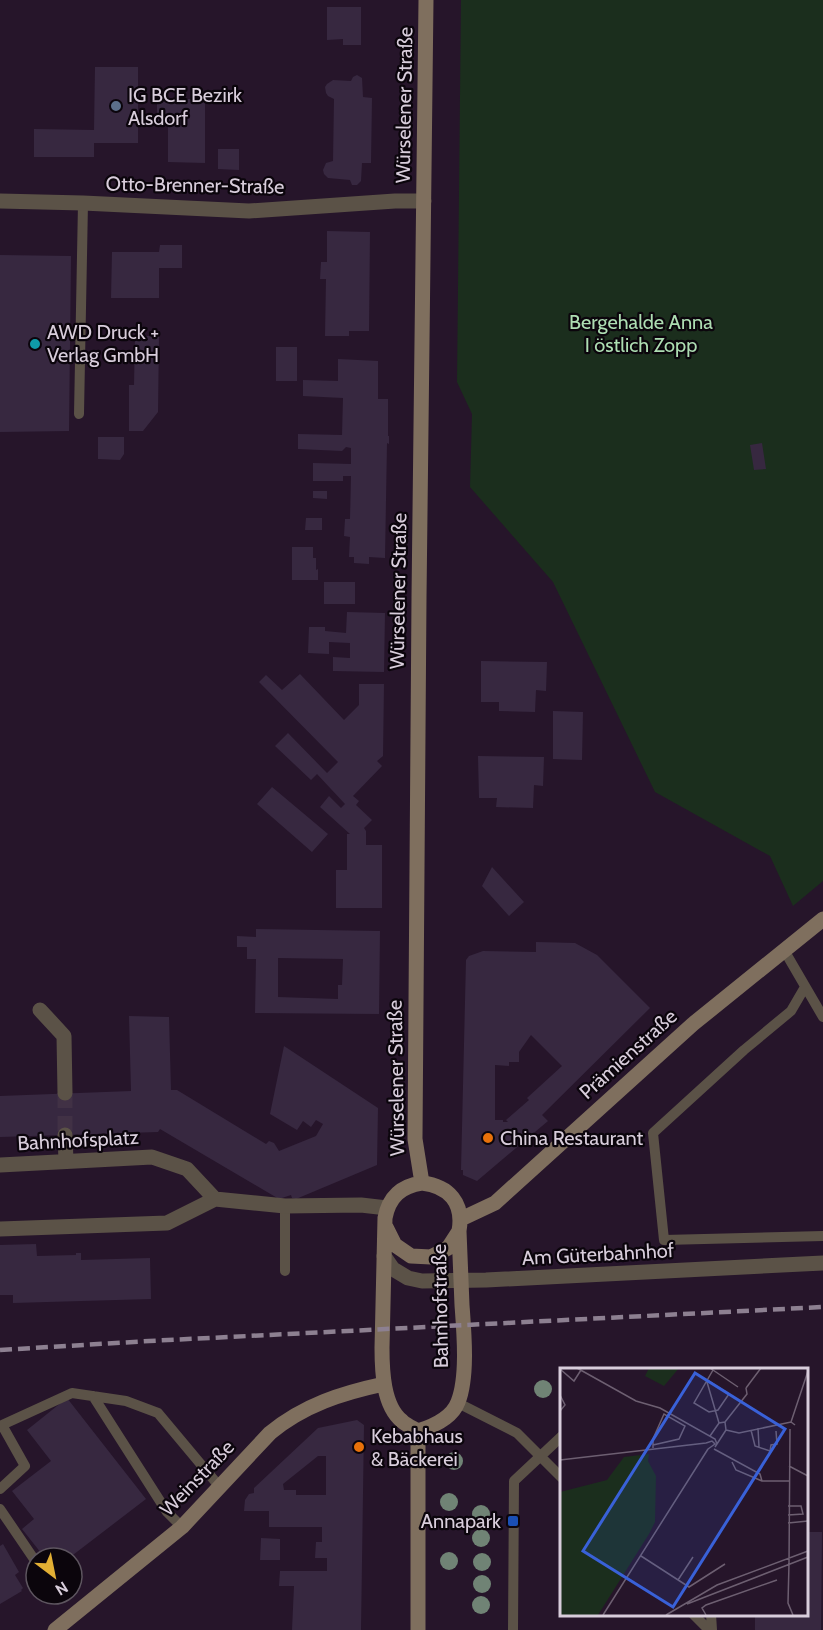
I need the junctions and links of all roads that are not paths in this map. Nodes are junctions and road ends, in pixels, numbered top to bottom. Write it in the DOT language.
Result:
graph roads {
  1 [pos="426,0"];
  2 [pos="0,201"];
  3 [pos="424,201"];
  4 [pos="83,203"];
  5 [pos="79,414"];
  6 [pos="823,919"];
  7 [pos="784,950"];
  8 [pos="805,987"];
  9 [pos="40,1010"];
  10 [pos="823,1017"];
  11 [pos="65,1093"];
  12 [pos="66,1135"];
  13 [pos="66,1161"];
  14 [pos="0,1165"];
  15 [pos="422,1183"];
  16 [pos="215,1199"];
  17 [pos="285,1206"];
  18 [pos="387,1208"];
  19 [pos="460,1225"];
  20 [pos="386,1227"];
  21 [pos="0,1229"];
  22 [pos="823,1236"];
  23 [pos="384,1256"];
  24 [pos="823,1263"];
  25 [pos="285,1271"];
  26 [pos="462,1281"];
  27 [pos="384,1384"];
  28 [pos="93,1396"];
  29 [pos="458,1403"];
  30 [pos="418,1431"];
  31 [pos="560,1438"];
  32 [pos="540,1456"];
  33 [pos="560,1476"];
  34 [pos="219,1486"];
  35 [pos="0,1489"];
  36 [pos="0,1509"];
  37 [pos="182,1527"];
  38 [pos="25,1546"];
  39 [pos="694,1615"];
  40 [pos="711,1615"];
  41 [pos="55,1630"];
  42 [pos="418,1630"];
  43 [pos="513,1630"];
  44 [pos="710,1630"];
  1 -- 3 [label="main road, Würselener Straße"];
  2 -- 4 [label="street, Otto-Brenner-Straße"];
  3 -- 4 [label="street, Otto-Brenner-Straße"];
  3 -- 15 [label="main road, Würselener Straße"];
  4 -- 5 [label="lane"];
  6 -- 7 [label="main road, Prämienstraße"];
  7 -- 8 [label="lane"];
  7 -- 19 [label="main road, Prämienstraße"];
  8 -- 10 [label="lane"];
  8 -- 22 [label="lane"];
  9 -- 11 [label="street"];
  12 -- 13 [label="street"];
  13 -- 14 [label="street, Bahnhofsplatz"];
  13 -- 16 [label="street, Bahnhofsplatz"];
  15 -- 18 [label="main road"];
  15 -- 19 [label="main road, Bahnhofstraße"];
  16 -- 17 [label="street"];
  16 -- 21 [label="street"];
  17 -- 18 [label="street"];
  17 -- 25 [label="lane"];
  18 -- 20 [label="main road"];
  19 -- 20 [label="main road, Bahnhofstraße"];
  19 -- 26 [label="main road, Bahnhofstraße"];
  20 -- 23 [label="main road"];
  23 -- 26 [label="street, Am Güterbahnhof"];
  23 -- 27 [label="main road"];
  24 -- 26 [label="street, Am Güterbahnhof"];
  26 -- 29 [label="main road, Bahnhofstraße"];
  27 -- 30 [label="main road"];
  27 -- 34 [label="main road, Weinstraße"];
  28 -- 34 [label="lane"];
  28 -- 35 [label="lane"];
  28 -- 37 [label="lane"];
  29 -- 30 [label="main road"];
  29 -- 32 [label="lane"];
  30 -- 42 [label="main road"];
  31 -- 32 [label="lane"];
  32 -- 33 [label="lane"];
  32 -- 43 [label="lane"];
  34 -- 37 [label="main road, Weinstraße"];
  36 -- 38 [label="lane"];
  37 -- 41 [label="main road, Weinstraße"];
  39 -- 44 [label="lane"];
  40 -- 44 [label="lane"];
}
